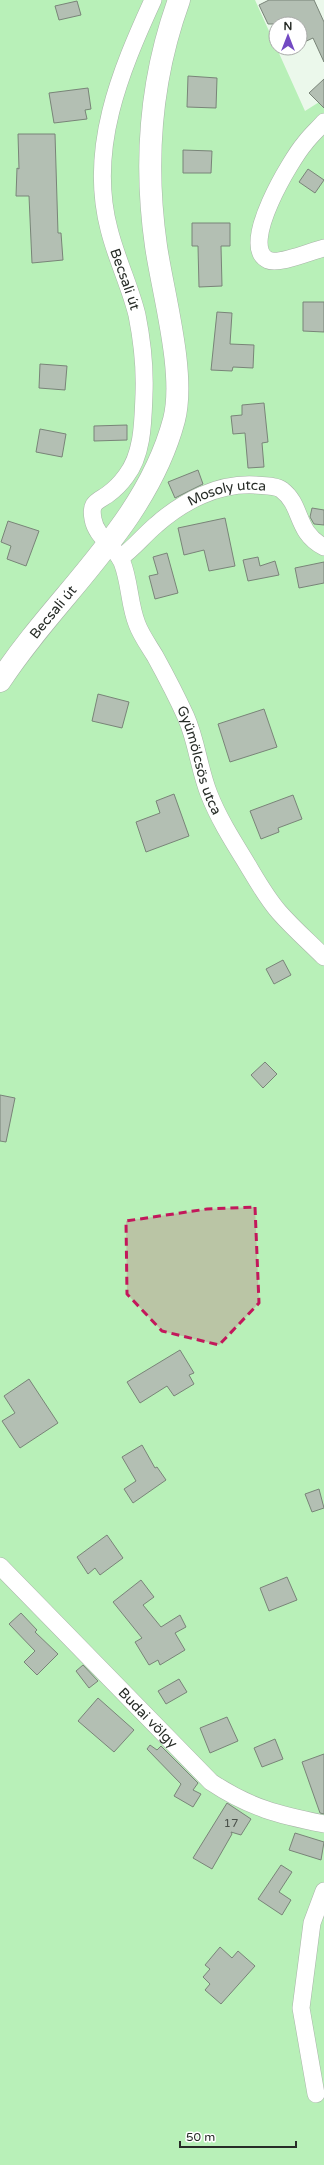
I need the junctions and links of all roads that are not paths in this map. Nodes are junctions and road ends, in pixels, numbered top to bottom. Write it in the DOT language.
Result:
graph roads {
  1 [pos="153,0"];
  2 [pos="178,0"];
  3 [pos="324,122"];
  4 [pos="324,248"];
  5 [pos="324,547"];
  6 [pos="114,552"];
  7 [pos="0,681"];
  8 [pos="324,957"];
  9 [pos="0,1566"];
  10 [pos="324,1824"];
  11 [pos="324,1891"];
  12 [pos="316,2094"];
  1 -- 6 [label="street, Becsali út"];
  2 -- 6 [label="main road, Becsali út"];
  3 -- 4 [label="street"];
  5 -- 6 [label="street, Mosoly utca"];
  6 -- 7 [label="main road, Becsali út"];
  6 -- 8 [label="street, Gyümölcsös utca"];
  9 -- 10 [label="street, Budai völgy"];
  11 -- 12 [label="street"];
}
